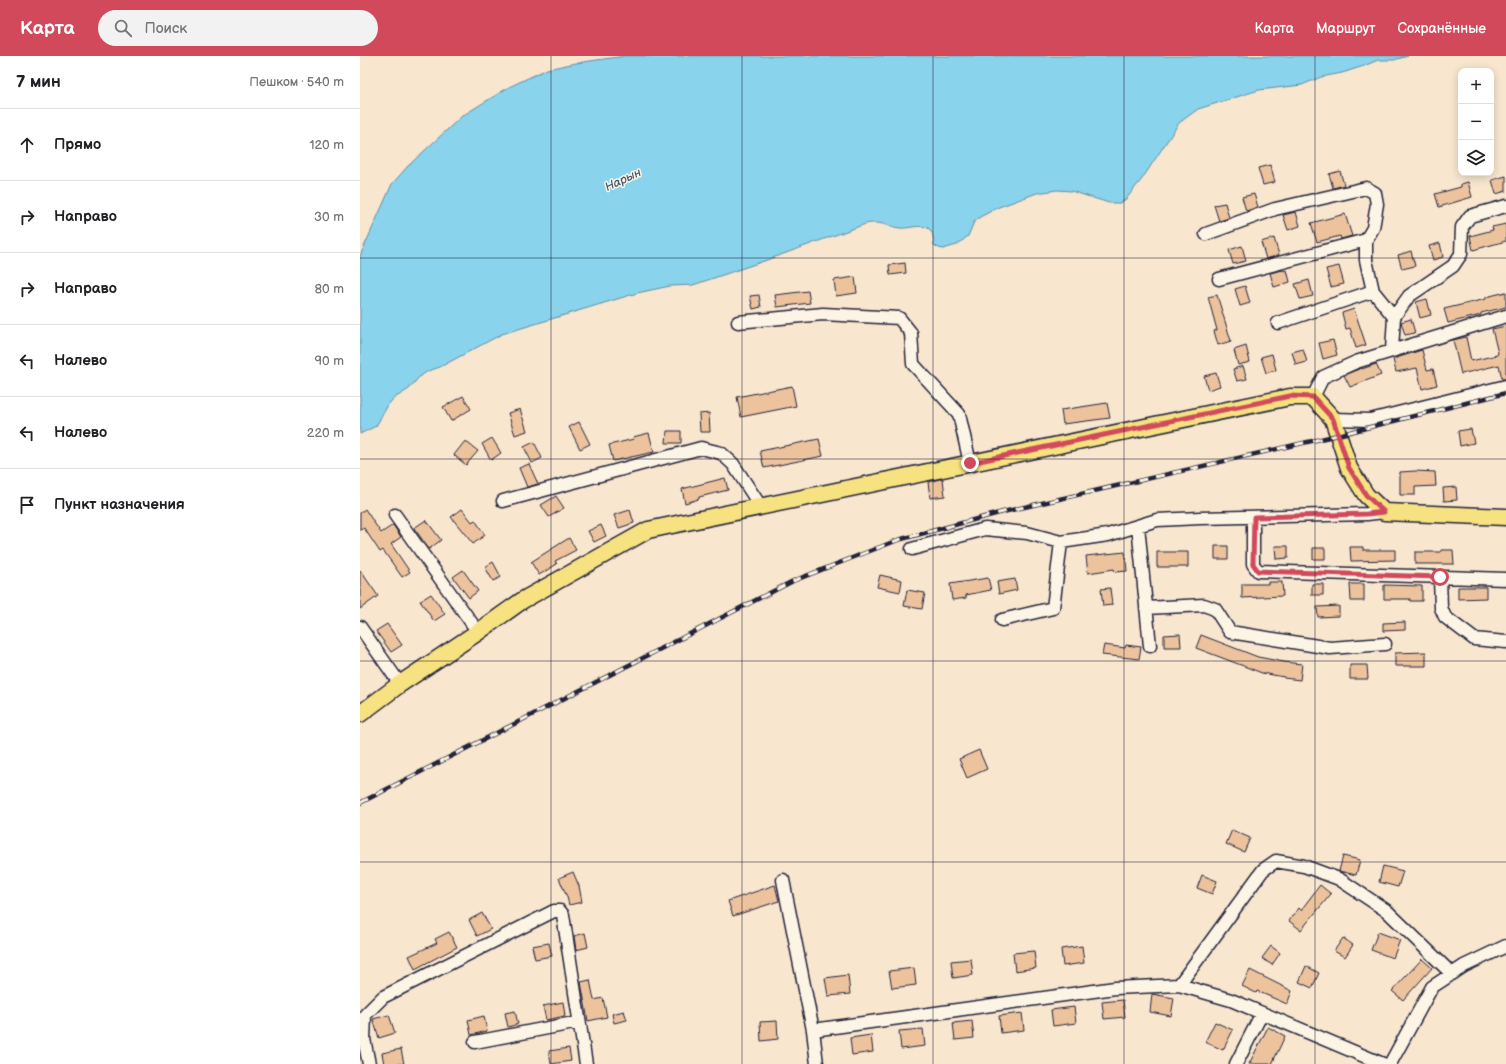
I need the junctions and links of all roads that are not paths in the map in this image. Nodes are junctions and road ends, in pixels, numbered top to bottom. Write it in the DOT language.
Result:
graph roads {
  1 [pos="1506,206"];
  2 [pos="1206,234"];
  3 [pos="1366,240"];
  4 [pos="1219,279"];
  5 [pos="1373,292"];
  6 [pos="1506,316"];
  7 [pos="1394,317"];
  8 [pos="738,322"];
  9 [pos="1278,323"];
  10 [pos="1392,350"];
  11 [pos="1506,386"];
  12 [pos="1313,397"];
  13 [pos="1333,419"];
  14 [pos="970,463"];
  15 [pos="503,501"];
  16 [pos="760,507"];
  17 [pos="1384,512"];
  18 [pos="395,515"];
  19 [pos="1254,517"];
  20 [pos="1506,517"];
  21 [pos="1138,526"];
  22 [pos="1061,542"];
  23 [pos="912,549"];
  24 [pos="1440,577"];
  25 [pos="1506,579"];
  26 [pos="1146,608"];
  27 [pos="1002,620"];
  28 [pos="360,627"];
  29 [pos="478,632"];
  30 [pos="1506,642"];
  31 [pos="1385,644"];
  32 [pos="1150,646"];
  33 [pos="400,684"];
  34 [pos="360,714"];
  35 [pos="783,880"];
  36 [pos="1506,946"];
  37 [pos="1452,974"];
  38 [pos="1179,985"];
  39 [pos="1262,1013"];
  40 [pos="579,1022"];
  41 [pos="813,1030"];
  42 [pos="475,1042"];
  43 [pos="369,1064"];
  44 [pos="586,1064"];
  45 [pos="817,1064"];
  46 [pos="1236,1064"];
  47 [pos="1383,1064"];
  48 [pos="1390,1064"];
  1 -- 7 [label="street"];
  2 -- 3 [label="street"];
  3 -- 4 [label="street"];
  3 -- 5 [label="street"];
  5 -- 7 [label="street"];
  5 -- 9 [label="street"];
  6 -- 10 [label="street"];
  7 -- 10 [label="street"];
  8 -- 14 [label="street"];
  10 -- 12 [label="street"];
  11 -- 13 [label="street"];
  12 -- 13 [label="main road"];
  12 -- 14 [label="main road"];
  13 -- 17 [label="main road"];
  14 -- 16 [label="main road"];
  15 -- 16 [label="street"];
  16 -- 29 [label="main road"];
  17 -- 19 [label="street"];
  17 -- 20 [label="main road"];
  18 -- 29 [label="street"];
  19 -- 21 [label="street"];
  19 -- 24 [label="street"];
  21 -- 22 [label="street"];
  21 -- 26 [label="street"];
  22 -- 23 [label="street"];
  22 -- 27 [label="street"];
  24 -- 25 [label="street"];
  24 -- 30 [label="street"];
  26 -- 31 [label="street"];
  26 -- 32 [label="street"];
  28 -- 33 [label="street"];
  29 -- 33 [label="main road"];
  33 -- 34 [label="main road"];
  35 -- 41 [label="street"];
  36 -- 37 [label="street"];
  37 -- 38 [label="street"];
  37 -- 48 [label="street"];
  38 -- 39 [label="street"];
  38 -- 41 [label="street"];
  39 -- 46 [label="street"];
  39 -- 47 [label="street"];
  40 -- 42 [label="street"];
  40 -- 43 [label="street"];
  40 -- 44 [label="street"];
  41 -- 45 [label="street"];
}
